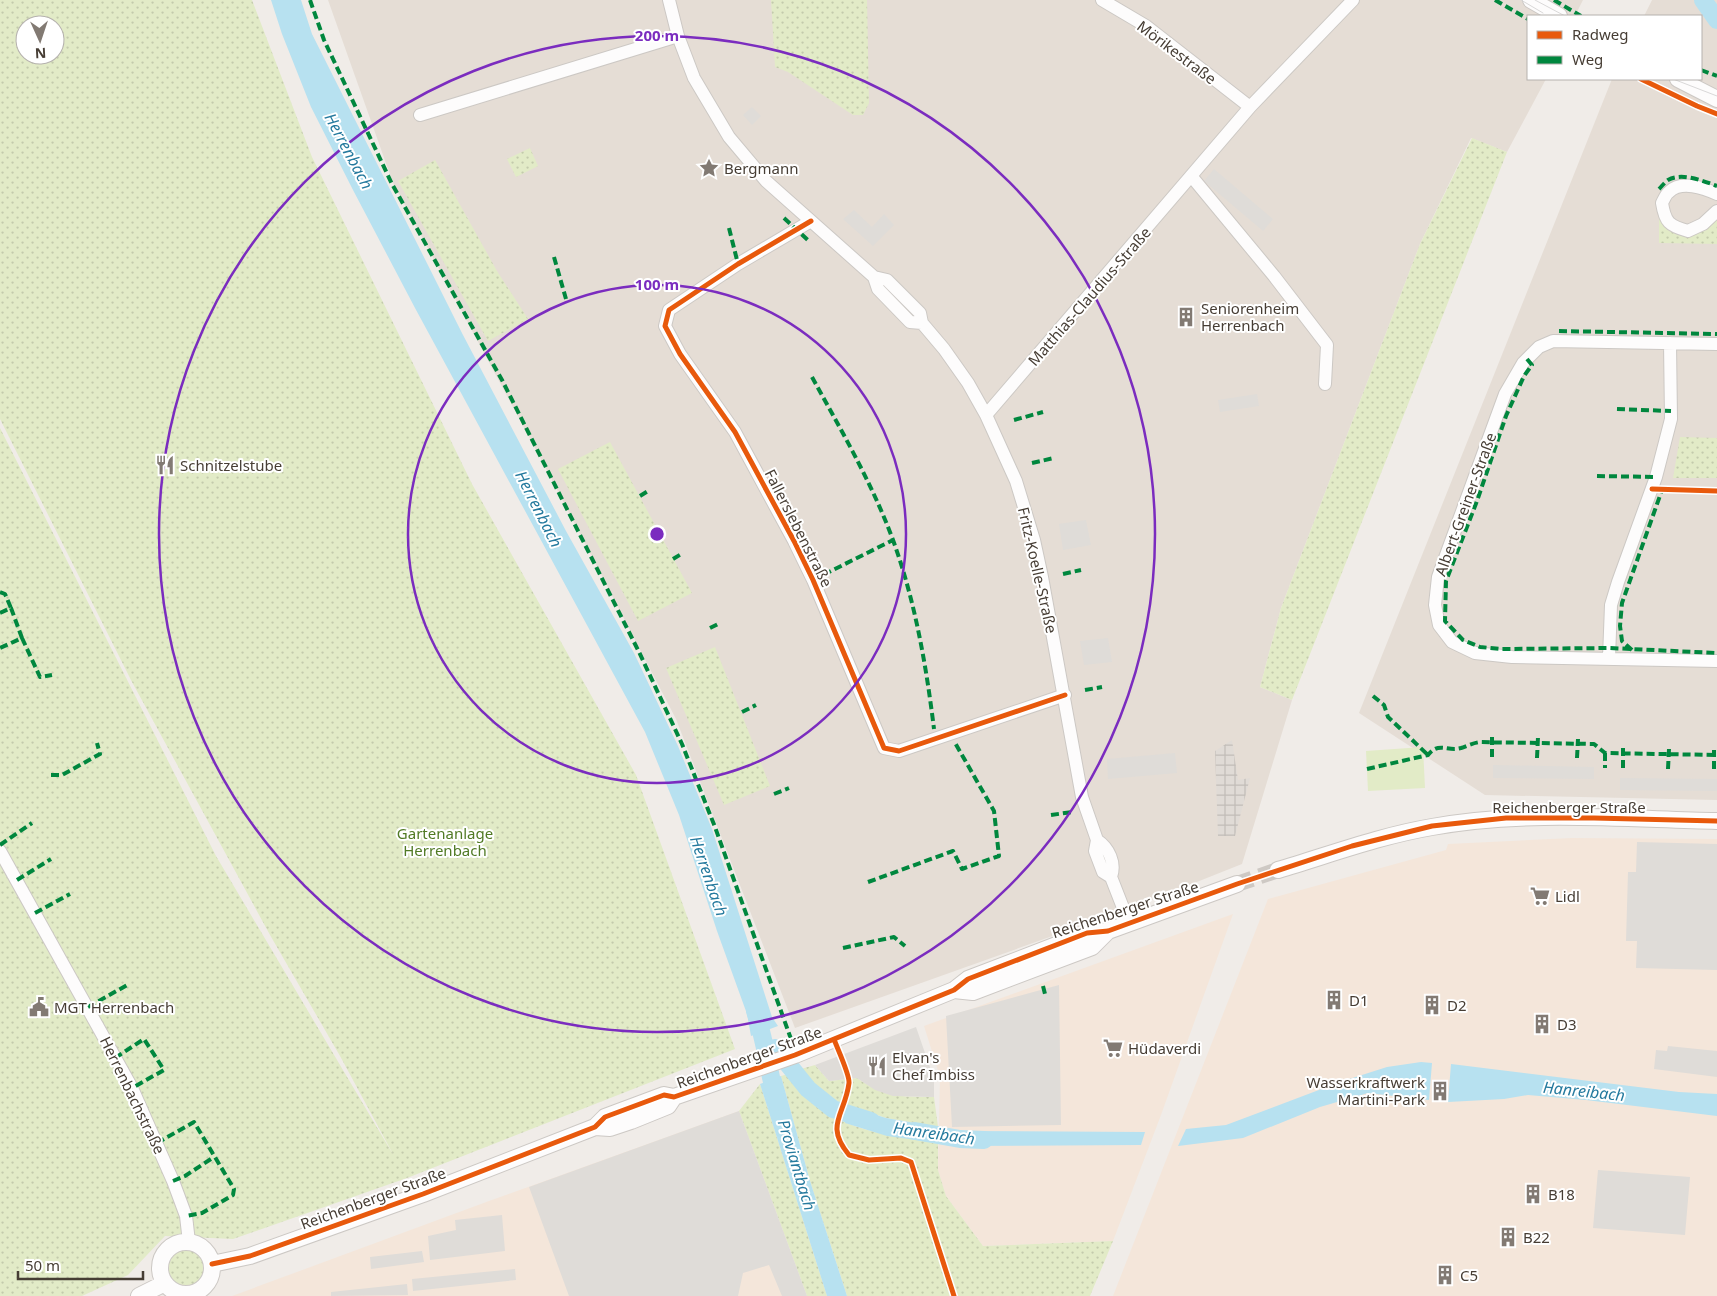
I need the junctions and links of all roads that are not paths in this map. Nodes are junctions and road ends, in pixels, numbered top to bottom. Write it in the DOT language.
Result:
graph roads {
  1 [pos="669,0"];
  2 [pos="1102,0"];
  3 [pos="1353,0"];
  4 [pos="1531,0"];
  5 [pos="1556,15"];
  6 [pos="678,36"];
  7 [pos="1680,80"];
  8 [pos="1695,80"];
  9 [pos="1717,85"];
  10 [pos="1717,99"];
  11 [pos="1250,107"];
  12 [pos="420,115"];
  13 [pos="1192,177"];
  14 [pos="1717,194"];
  15 [pos="1717,211"];
  16 [pos="811,221"];
  17 [pos="1670,343"];
  18 [pos="1717,344"];
  19 [pos="1324,384"];
  20 [pos="986,415"];
  21 [pos="1609,658"];
  22 [pos="1717,661"];
  23 [pos="1064,695"];
  24 [pos="1717,821"];
  25 [pos="0,851"];
  26 [pos="1278,870"];
  27 [pos="1237,884"];
  28 [pos="1129,923"];
  29 [pos="189,1242"];
  30 [pos="212,1264"];
  31 [pos="164,1283"];
  32 [pos="139,1296"];
  1 -- 6 [label="street, Fritz-Koelle-Straße"];
  2 -- 11 [label="street, Mörikestraße"];
  3 -- 11 [label="street, Matthias-Claudius-Straße"];
  4 -- 5 [label="street"];
  6 -- 12 [label="street"];
  6 -- 16 [label="street, Fritz-Koelle-Straße"];
  7 -- 10 [label="street"];
  8 -- 9 [label="street"];
  11 -- 13 [label="street, Matthias-Claudius-Straße"];
  13 -- 19 [label="street"];
  13 -- 20 [label="street, Matthias-Claudius-Straße"];
  14 -- 15 [label="street"];
  16 -- 20 [label="street, Fritz-Koelle-Straße"];
  16 -- 23 [label="street, Fallerslebenstraße"];
  17 -- 18 [label="street, Albert-Greiner-Straße"];
  17 -- 21 [label="street"];
  17 -- 21 [label="street, Albert-Greiner-Straße"];
  20 -- 23 [label="street, Fritz-Koelle-Straße"];
  21 -- 22 [label="street, Albert-Greiner-Straße"];
  23 -- 28 [label="street, Fritz-Koelle-Straße"];
  24 -- 26 [label="street, Reichenberger Straße"];
  25 -- 29 [label="street, Herrenbachstraße"];
  27 -- 28 [label="street, Reichenberger Straße"];
  28 -- 30 [label="street, Reichenberger Straße"];
  29 -- 30 [label="street"];
  29 -- 31 [label="street"];
  30 -- 31 [label="street"];
  31 -- 32 [label="street"];
}
